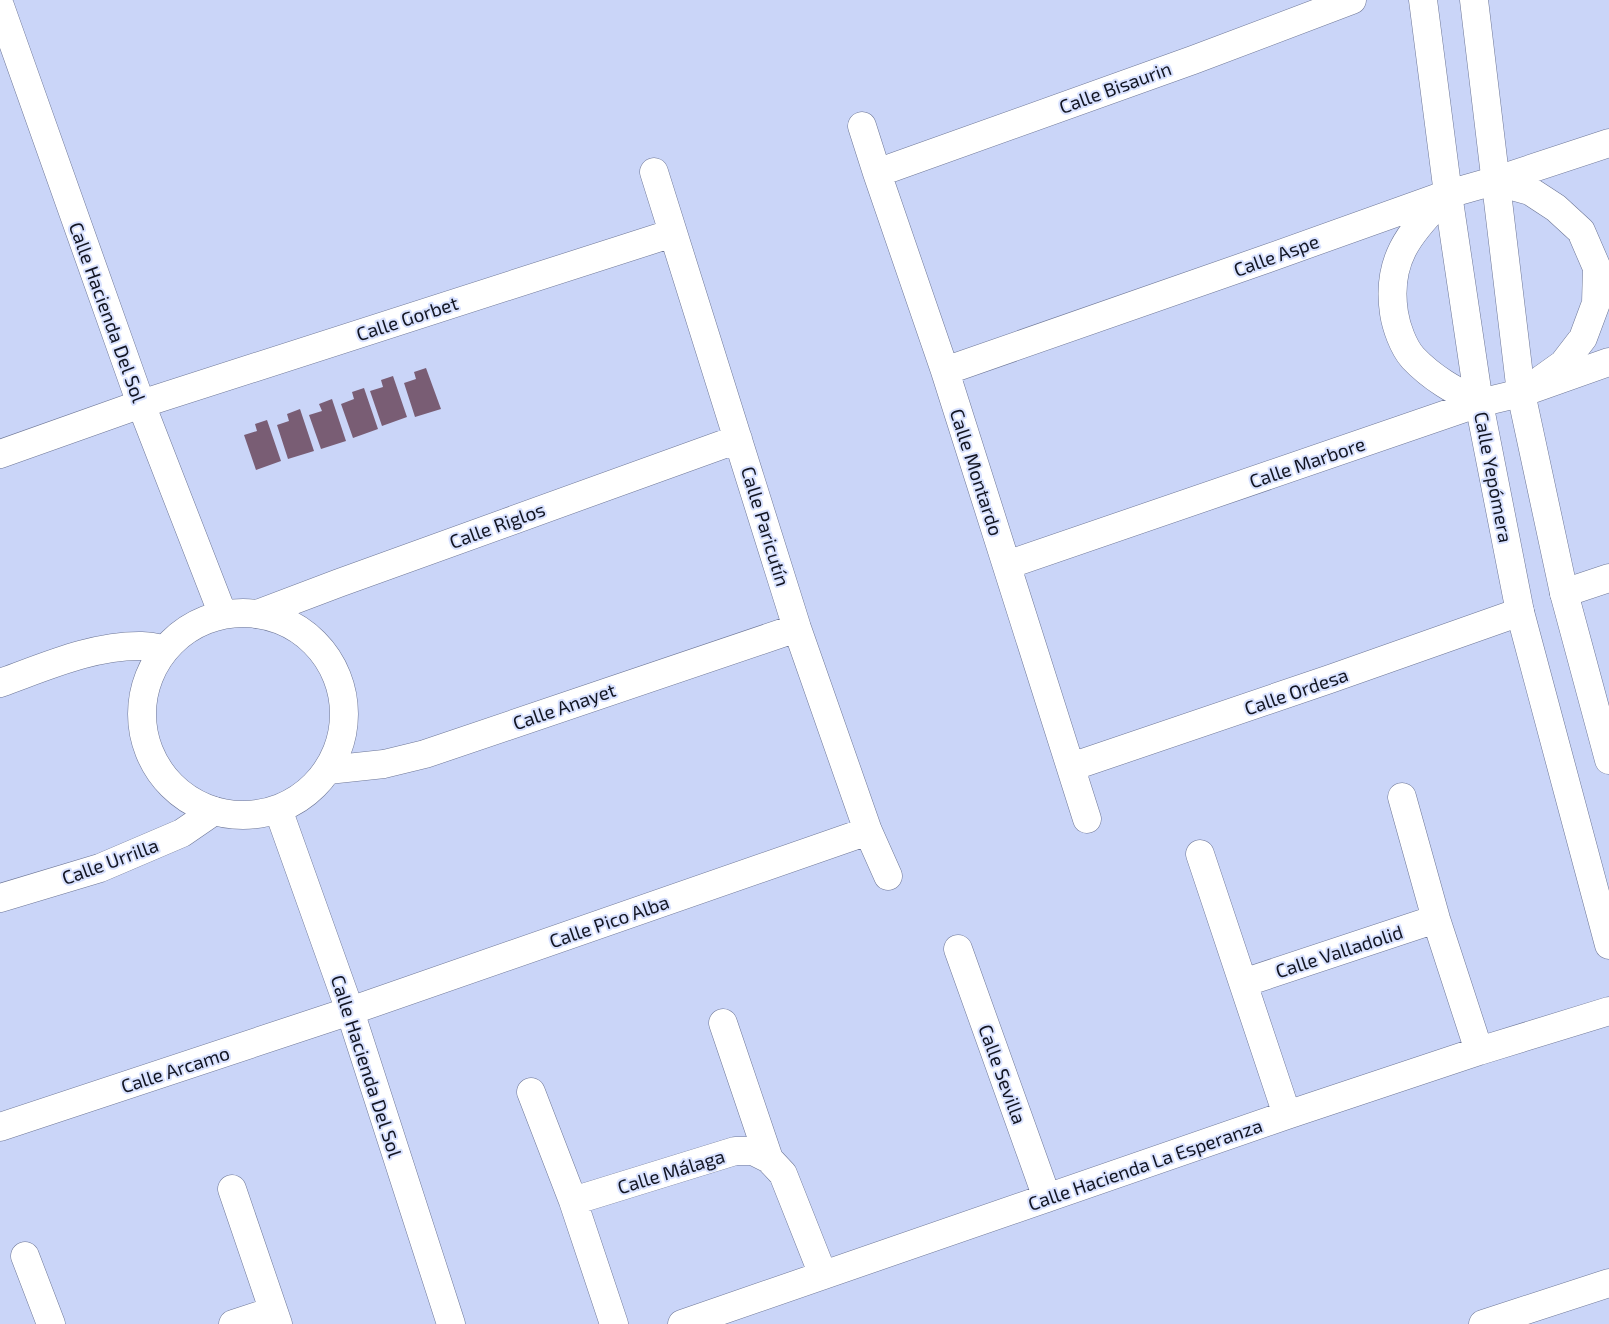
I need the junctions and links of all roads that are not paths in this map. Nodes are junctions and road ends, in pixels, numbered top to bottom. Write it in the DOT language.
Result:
graph roads {
  1 [pos="1352,0"];
  2 [pos="1423,0"];
  3 [pos="1474,0"];
  4 [pos="0,6"];
  5 [pos="862,126"];
  6 [pos="1609,143"];
  7 [pos="654,172"];
  8 [pos="877,173"];
  9 [pos="1494,181"];
  10 [pos="1448,194"];
  11 [pos="673,233"];
  12 [pos="1609,362"];
  13 [pos="945,371"];
  14 [pos="1520,393"];
  15 [pos="1479,403"];
  16 [pos="141,404"];
  17 [pos="738,439"];
  18 [pos="0,454"];
  19 [pos="1007,565"];
  20 [pos="1609,578"];
  21 [pos="1564,592"];
  22 [pos="1520,612"];
  23 [pos="257,614"];
  24 [pos="223,615"];
  25 [pos="797,628"];
  26 [pos="165,649"];
  27 [pos="0,683"];
  28 [pos="1609,760"];
  29 [pos="1071,767"];
  30 [pos="328,770"];
  31 [pos="1402,797"];
  32 [pos="278,810"];
  33 [pos="214,811"];
  34 [pos="1087,819"];
  35 [pos="868,831"];
  36 [pos="1200,854"];
  37 [pos="888,876"];
  38 [pos="0,898"];
  39 [pos="1436,919"];
  40 [pos="1609,945"];
  41 [pos="958,949"];
  42 [pos="1243,983"];
  43 [pos="350,1011"];
  44 [pos="1609,1011"];
  45 [pos="723,1023"];
  46 [pos="1479,1051"];
  47 [pos="531,1092"];
  48 [pos="1287,1115"];
  49 [pos="0,1127"];
  50 [pos="769,1159"];
  51 [pos="232,1189"];
  52 [pos="1047,1198"];
  53 [pos="573,1202"];
  54 [pos="25,1256"];
  55 [pos="823,1274"];
  56 [pos="1609,1283"];
  57 [pos="275,1318"];
  58 [pos="51,1324"];
  59 [pos="233,1324"];
  60 [pos="451,1324"];
  61 [pos="614,1324"];
  62 [pos="682,1324"];
  63 [pos="1483,1324"];
  1 -- 8 [label="street, Calle Bisaurin"];
  2 -- 10 [label="street, Calle Yepómera"];
  3 -- 9 [label="street"];
  4 -- 16 [label="street, Calle Hacienda Del Sol"];
  5 -- 8 [label="street, Calle Montardo"];
  6 -- 9 [label="street, Calle Aspe"];
  7 -- 11 [label="street, Calle Paricutín"];
  8 -- 13 [label="street, Calle Montardo"];
  9 -- 10 [label="street, Calle Aspe"];
  9 -- 14 [label="street"];
  9 -- 14 [label="street"];
  10 -- 13 [label="street, Calle Aspe"];
  10 -- 15 [label="street, Calle Yepómera"];
  10 -- 15 [label="street"];
  11 -- 16 [label="street, Calle Gorbet"];
  11 -- 17 [label="street, Calle Paricutín"];
  12 -- 14 [label="street, Calle Marbore"];
  13 -- 19 [label="street, Calle Montardo"];
  14 -- 15 [label="street, Calle Marbore"];
  14 -- 21 [label="street"];
  15 -- 19 [label="street, Calle Marbore"];
  15 -- 22 [label="street, Calle Yepómera"];
  16 -- 18 [label="street, Calle Gorbet"];
  16 -- 24 [label="street, Calle Hacienda Del Sol"];
  17 -- 23 [label="street, Calle Riglos"];
  17 -- 25 [label="street, Calle Paricutín"];
  19 -- 29 [label="street, Calle Montardo"];
  20 -- 21 [label="street"];
  21 -- 28 [label="street"];
  22 -- 29 [label="street, Calle Ordesa"];
  22 -- 40 [label="street, Calle Yepómera"];
  23 -- 24 [label="street"];
  23 -- 30 [label="street"];
  24 -- 26 [label="street"];
  25 -- 30 [label="street, Calle Anayet"];
  25 -- 35 [label="street, Calle Paricutín"];
  26 -- 27 [label="street"];
  26 -- 33 [label="street"];
  29 -- 34 [label="street, Calle Montardo"];
  30 -- 32 [label="street"];
  31 -- 39 [label="street"];
  32 -- 33 [label="street"];
  32 -- 43 [label="street, Calle Hacienda Del Sol"];
  33 -- 38 [label="street, Calle Urrilla"];
  35 -- 37 [label="street, Calle Paricutín"];
  35 -- 43 [label="street, Calle Pico Alba"];
  36 -- 42 [label="street"];
  39 -- 42 [label="street, Calle Valladolid"];
  39 -- 46 [label="street"];
  41 -- 52 [label="street, Calle Sevilla"];
  42 -- 48 [label="street"];
  43 -- 49 [label="street, Calle Arcamo"];
  43 -- 60 [label="street, Calle Hacienda Del Sol"];
  44 -- 46 [label="street, Calle Hacienda La Esperanza"];
  45 -- 50 [label="street"];
  46 -- 48 [label="street, Calle Hacienda La Esperanza"];
  47 -- 53 [label="street"];
  48 -- 52 [label="street, Calle Hacienda La Esperanza"];
  50 -- 53 [label="street, Calle Málaga"];
  50 -- 55 [label="street"];
  51 -- 57 [label="street"];
  52 -- 55 [label="street, Calle Hacienda La Esperanza"];
  53 -- 61 [label="street"];
  54 -- 58 [label="street"];
  55 -- 62 [label="street, Calle Hacienda La Esperanza"];
  56 -- 63 [label="street"];
  57 -- 59 [label="street"];
}
